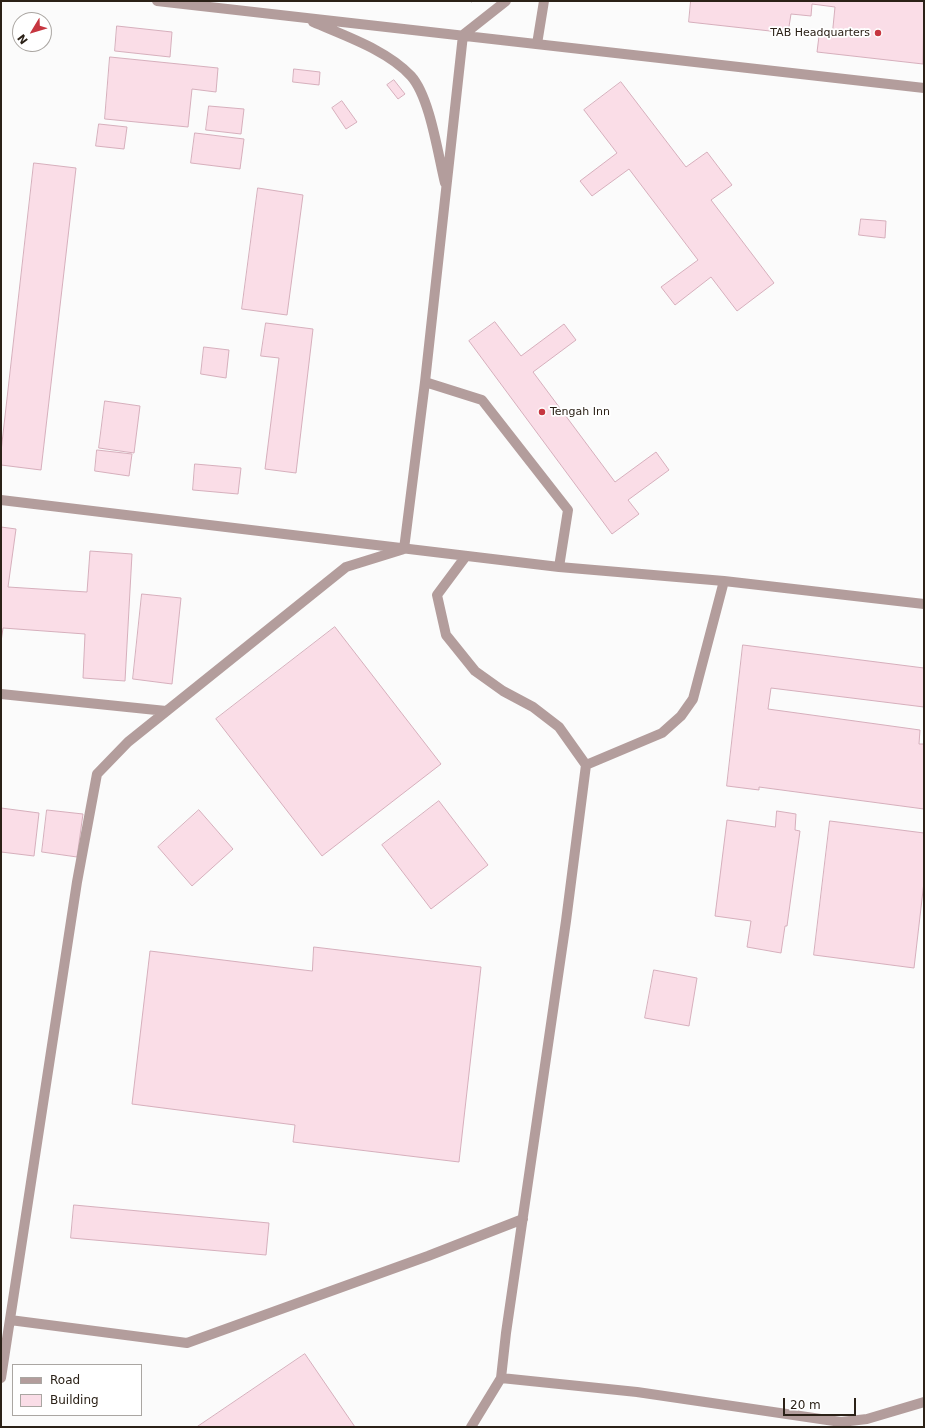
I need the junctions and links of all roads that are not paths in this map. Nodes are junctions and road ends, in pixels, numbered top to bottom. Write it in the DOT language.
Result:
graph roads {
  1 [pos="157,1"];
  2 [pos="506,1"];
  3 [pos="544,1"];
  4 [pos="304,18"];
  5 [pos="464,35"];
  6 [pos="537,44"];
  7 [pos="924,88"];
  8 [pos="447,192"];
  9 [pos="425,382"];
  10 [pos="1,500"];
  11 [pos="404,549"];
  12 [pos="466,556"];
  13 [pos="560,567"];
  14 [pos="724,581"];
  15 [pos="924,604"];
  16 [pos="1,694"];
  17 [pos="166,711"];
  18 [pos="586,765"];
  19 [pos="523,1219"];
  20 [pos="10,1320"];
  21 [pos="1,1378"];
  22 [pos="501,1378"];
  23 [pos="924,1402"];
  24 [pos="471,1427"];
  1 -- 4 [label="lane"];
  2 -- 5 [label="lane"];
  3 -- 6 [label="lane"];
  4 -- 5 [label="lane"];
  4 -- 8 [label="lane"];
  5 -- 6 [label="lane"];
  5 -- 8 [label="lane"];
  6 -- 7 [label="lane"];
  8 -- 9 [label="lane"];
  9 -- 11 [label="lane"];
  9 -- 13 [label="lane"];
  10 -- 11 [label="lane"];
  11 -- 12 [label="lane"];
  11 -- 17 [label="lane"];
  12 -- 13 [label="lane"];
  12 -- 18 [label="lane"];
  13 -- 14 [label="lane"];
  14 -- 15 [label="lane"];
  14 -- 18 [label="lane"];
  16 -- 17 [label="lane"];
  17 -- 20 [label="lane"];
  18 -- 19 [label="lane"];
  19 -- 20 [label="lane"];
  19 -- 22 [label="lane"];
  20 -- 21 [label="lane"];
  22 -- 23 [label="lane"];
  22 -- 24 [label="lane"];
}
